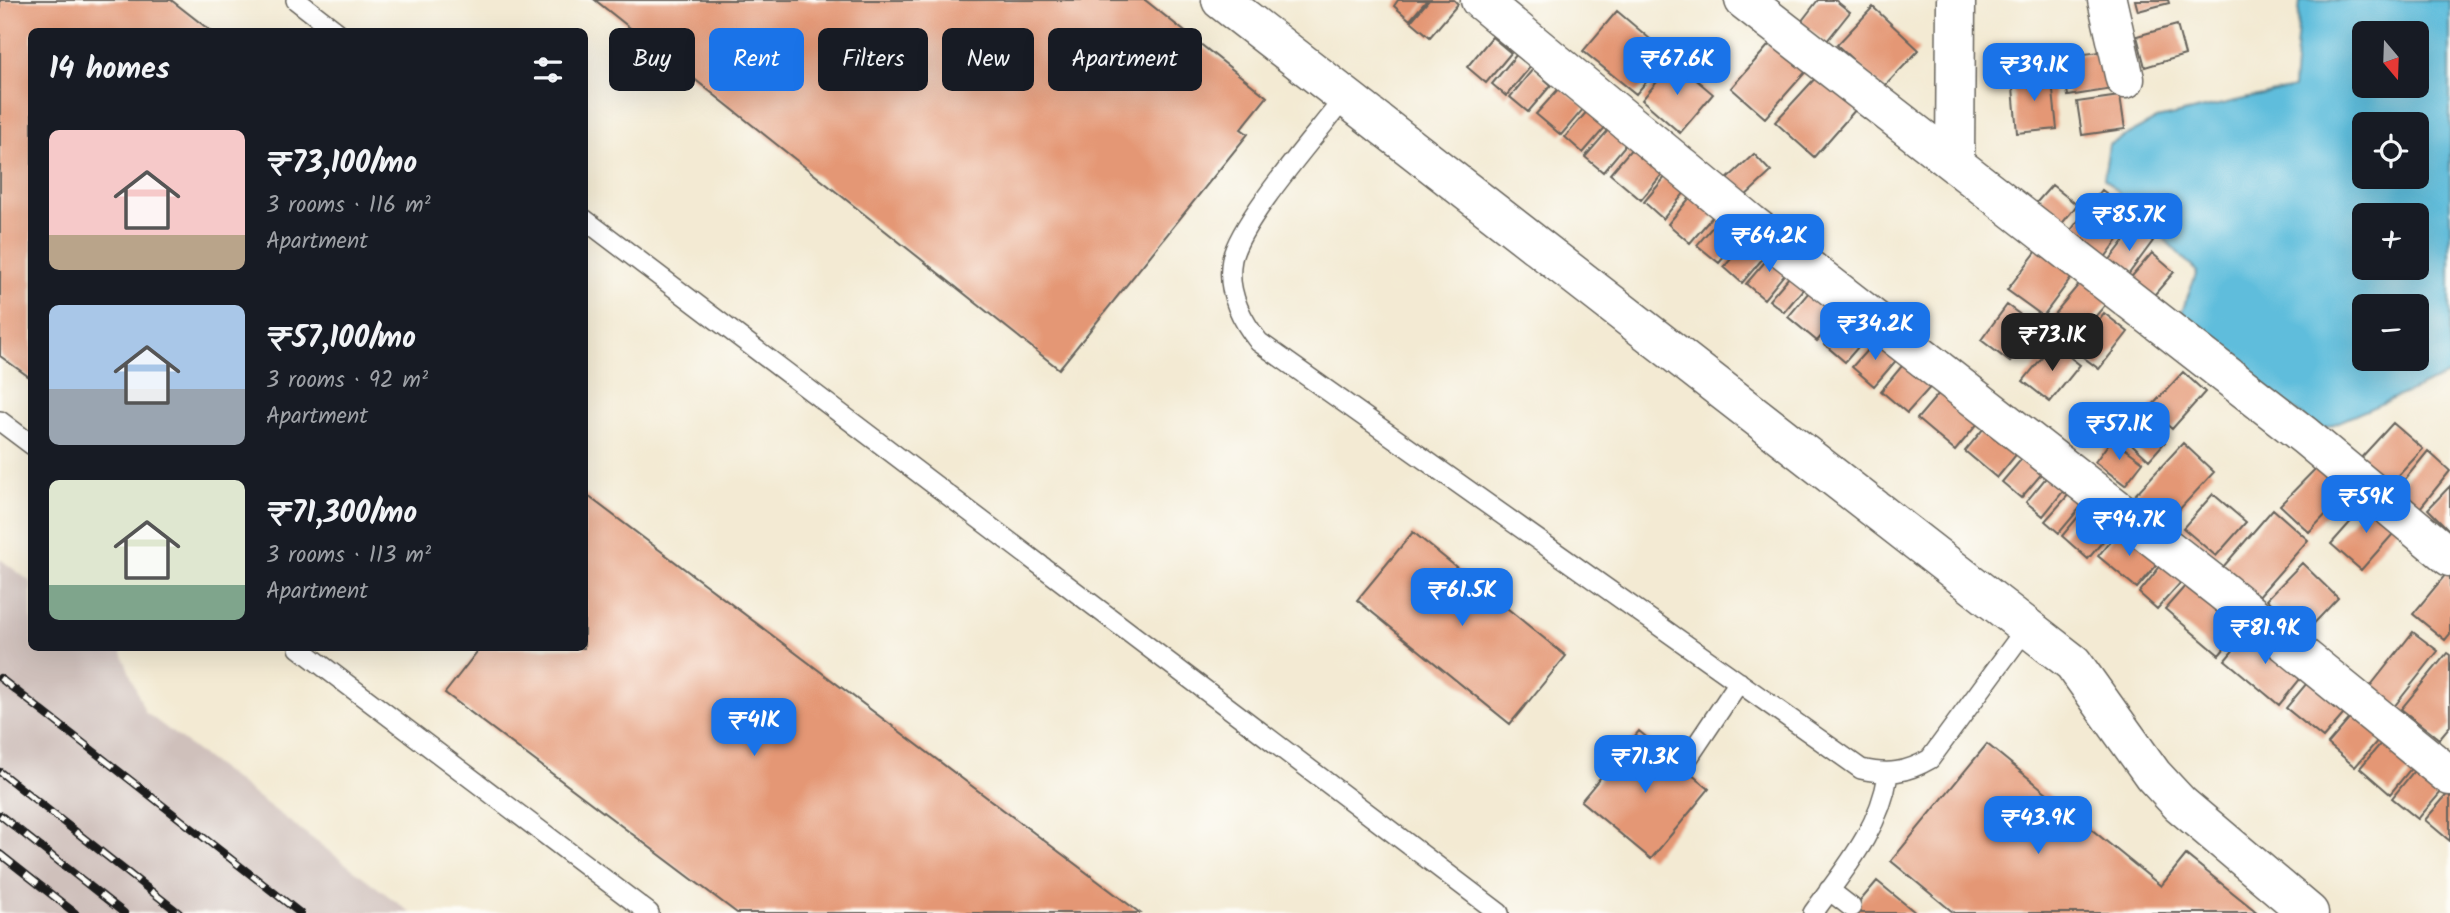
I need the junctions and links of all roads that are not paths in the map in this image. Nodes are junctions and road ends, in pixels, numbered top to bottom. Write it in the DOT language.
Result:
graph roads {
  1 [pos="296,0"];
  2 [pos="1221,0"];
  3 [pos="1480,0"];
  4 [pos="1744,0"];
  5 [pos="1956,0"];
  6 [pos="2107,0"];
  7 [pos="332,28"];
  8 [pos="2125,79"];
  9 [pos="1345,97"];
  10 [pos="1955,163"];
  11 [pos="588,222"];
  12 [pos="0,421"];
  13 [pos="28,441"];
  14 [pos="2450,557"];
  15 [pos="2027,627"];
  16 [pos="303,651"];
  17 [pos="1739,682"];
  18 [pos="1688,758"];
  19 [pos="1888,775"];
  20 [pos="2450,776"];
  21 [pos="1829,890"];
  22 [pos="1851,907"];
  23 [pos="649,913"];
  24 [pos="1499,913"];
  25 [pos="1813,913"];
  26 [pos="2309,913"];
  1 -- 7 [label="lane"];
  2 -- 9 [label="street"];
  3 -- 20 [label="street"];
  4 -- 10 [label="street"];
  5 -- 10 [label="street"];
  6 -- 8 [label="street"];
  9 -- 15 [label="street"];
  9 -- 17 [label="lane"];
  10 -- 14 [label="street"];
  11 -- 24 [label="lane"];
  12 -- 13 [label="lane"];
  15 -- 19 [label="lane"];
  15 -- 26 [label="street"];
  16 -- 23 [label="lane"];
  17 -- 18 [label="lane"];
  17 -- 19 [label="lane"];
  19 -- 21 [label="lane"];
  21 -- 22 [label="lane"];
  21 -- 25 [label="lane"];
}
